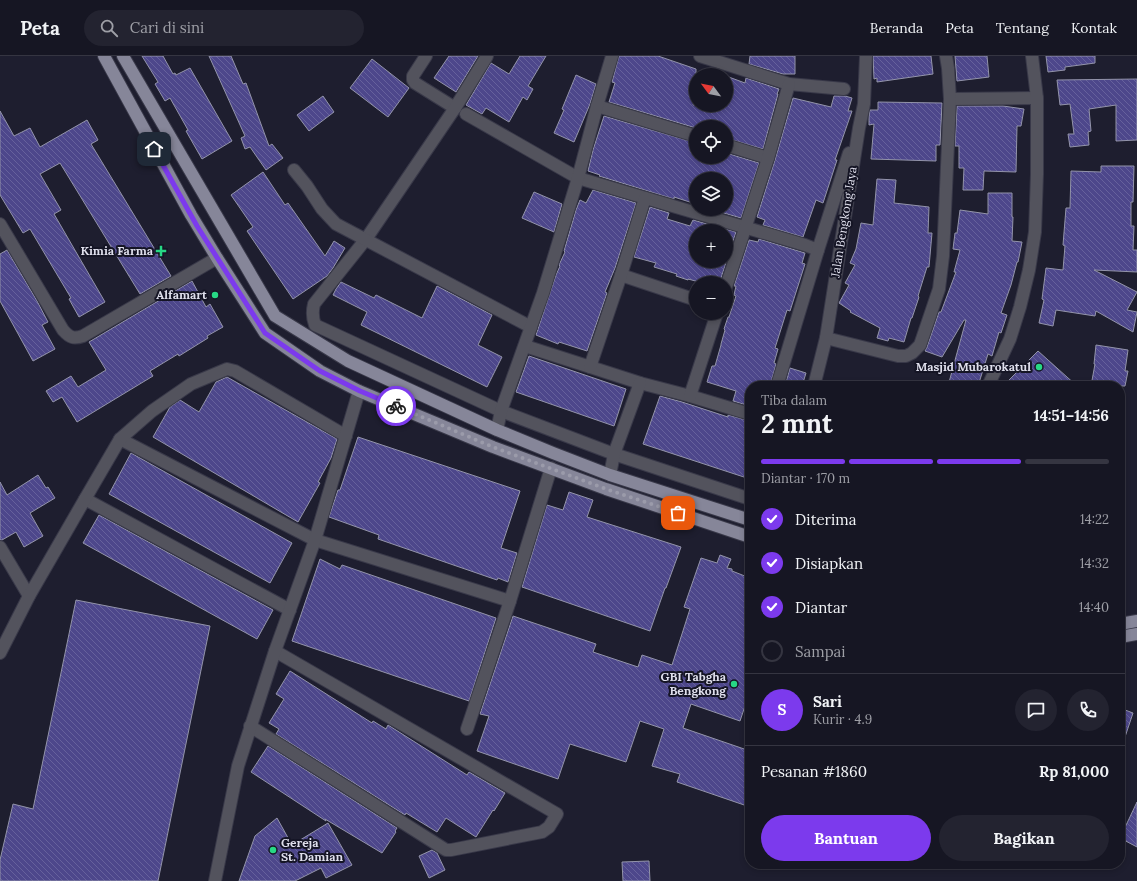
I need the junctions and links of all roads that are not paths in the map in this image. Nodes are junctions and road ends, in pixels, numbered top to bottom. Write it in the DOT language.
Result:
graph roads {
  1 [pos="104,56"];
  2 [pos="123,56"];
  3 [pos="426,56"];
  4 [pos="487,56"];
  5 [pos="612,56"];
  6 [pos="700,56"];
  7 [pos="866,56"];
  8 [pos="946,56"];
  9 [pos="1032,56"];
  10 [pos="789,84"];
  11 [pos="844,89"];
  12 [pos="950,98"];
  13 [pos="1037,98"];
  14 [pos="597,106"];
  15 [pos="455,108"];
  16 [pos="466,114"];
  17 [pos="859,128"];
  18 [pos="689,134"];
  19 [pos="733,147"];
  20 [pos="768,158"];
  21 [pos="294,170"];
  22 [pos="578,178"];
  23 [pos="645,198"];
  24 [pos="0,224"];
  25 [pos="746,227"];
  26 [pos="366,239"];
  27 [pos="818,250"];
  28 [pos="217,258"];
  29 [pos="621,275"];
  30 [pos="730,276"];
  31 [pos="689,298"];
  32 [pos="715,320"];
  33 [pos="531,327"];
  34 [pos="826,338"];
  35 [pos="356,344"];
  36 [pos="524,346"];
  37 [pos="348,362"];
  38 [pos="590,367"];
  39 [pos="779,381"];
  40 [pos="815,381"];
  41 [pos="990,381"];
  42 [pos="640,383"];
  43 [pos="360,391"];
  44 [pos="690,396"];
  45 [pos="500,411"];
  46 [pos="745,412"];
  47 [pos="497,430"];
  48 [pos="346,436"];
  49 [pos="120,439"];
  50 [pos="614,454"];
  51 [pos="551,468"];
  52 [pos="610,475"];
  53 [pos="745,497"];
  54 [pos="85,499"];
  55 [pos="745,518"];
  56 [pos="745,535"];
  57 [pos="315,540"];
  58 [pos="0,547"];
  59 [pos="29,596"];
  60 [pos="510,601"];
  61 [pos="290,610"];
  62 [pos="1137,621"];
  63 [pos="1125,623"];
  64 [pos="1137,634"];
  65 [pos="1125,636"];
  66 [pos="275,651"];
  67 [pos="0,653"];
  68 [pos="250,726"];
  69 [pos="467,729"];
  70 [pos="215,881"];
  1 -- 28 [label="main road"];
  2 -- 37 [label="main road"];
  3 -- 15 [label="street"];
  4 -- 15 [label="street"];
  5 -- 14 [label="street"];
  6 -- 10 [label="street"];
  7 -- 17 [label="street, Jalan Bengkong Jaya"];
  8 -- 12 [label="street"];
  9 -- 13 [label="street"];
  10 -- 11 [label="street"];
  10 -- 20 [label="street"];
  12 -- 13 [label="street"];
  12 -- 34 [label="street"];
  13 -- 41 [label="street"];
  14 -- 18 [label="street"];
  14 -- 22 [label="street"];
  15 -- 26 [label="street"];
  16 -- 22 [label="street"];
  17 -- 27 [label="street"];
  17 -- 34 [label="street, Jalan Bengkong Jaya"];
  19 -- 20 [label="street"];
  20 -- 25 [label="street"];
  21 -- 26 [label="street"];
  22 -- 23 [label="street"];
  22 -- 33 [label="street"];
  23 -- 25 [label="street"];
  23 -- 29 [label="street"];
  24 -- 28 [label="street"];
  25 -- 27 [label="street"];
  25 -- 30 [label="street"];
  26 -- 33 [label="street"];
  26 -- 35 [label="street"];
  27 -- 39 [label="street"];
  28 -- 43 [label="main road"];
  29 -- 31 [label="street"];
  29 -- 38 [label="street"];
  32 -- 44 [label="street"];
  33 -- 36 [label="street"];
  34 -- 40 [label="street, Jalan Bengkong Jaya"];
  35 -- 37 [label="street"];
  35 -- 45 [label="street"];
  36 -- 38 [label="street"];
  36 -- 45 [label="street"];
  37 -- 47 [label="main road"];
  38 -- 42 [label="street"];
  42 -- 44 [label="street"];
  42 -- 50 [label="street"];
  43 -- 48 [label="street"];
  43 -- 51 [label="main road"];
  44 -- 46 [label="street"];
  45 -- 47 [label="street"];
  45 -- 50 [label="street"];
  47 -- 52 [label="main road"];
  48 -- 49 [label="street"];
  48 -- 57 [label="street"];
  49 -- 54 [label="street"];
  49 -- 57 [label="street"];
  50 -- 52 [label="street"];
  50 -- 53 [label="street"];
  51 -- 56 [label="main road"];
  51 -- 60 [label="street"];
  52 -- 55 [label="main road"];
  54 -- 59 [label="street"];
  54 -- 61 [label="street"];
  57 -- 60 [label="street"];
  57 -- 61 [label="street"];
  58 -- 59 [label="street"];
  59 -- 67 [label="street"];
  60 -- 69 [label="street"];
  61 -- 66 [label="street"];
  62 -- 63 [label="main road"];
  64 -- 65 [label="main road"];
  66 -- 68 [label="street"];
  66 -- 68 [label="street"];
  68 -- 70 [label="street"];
}
